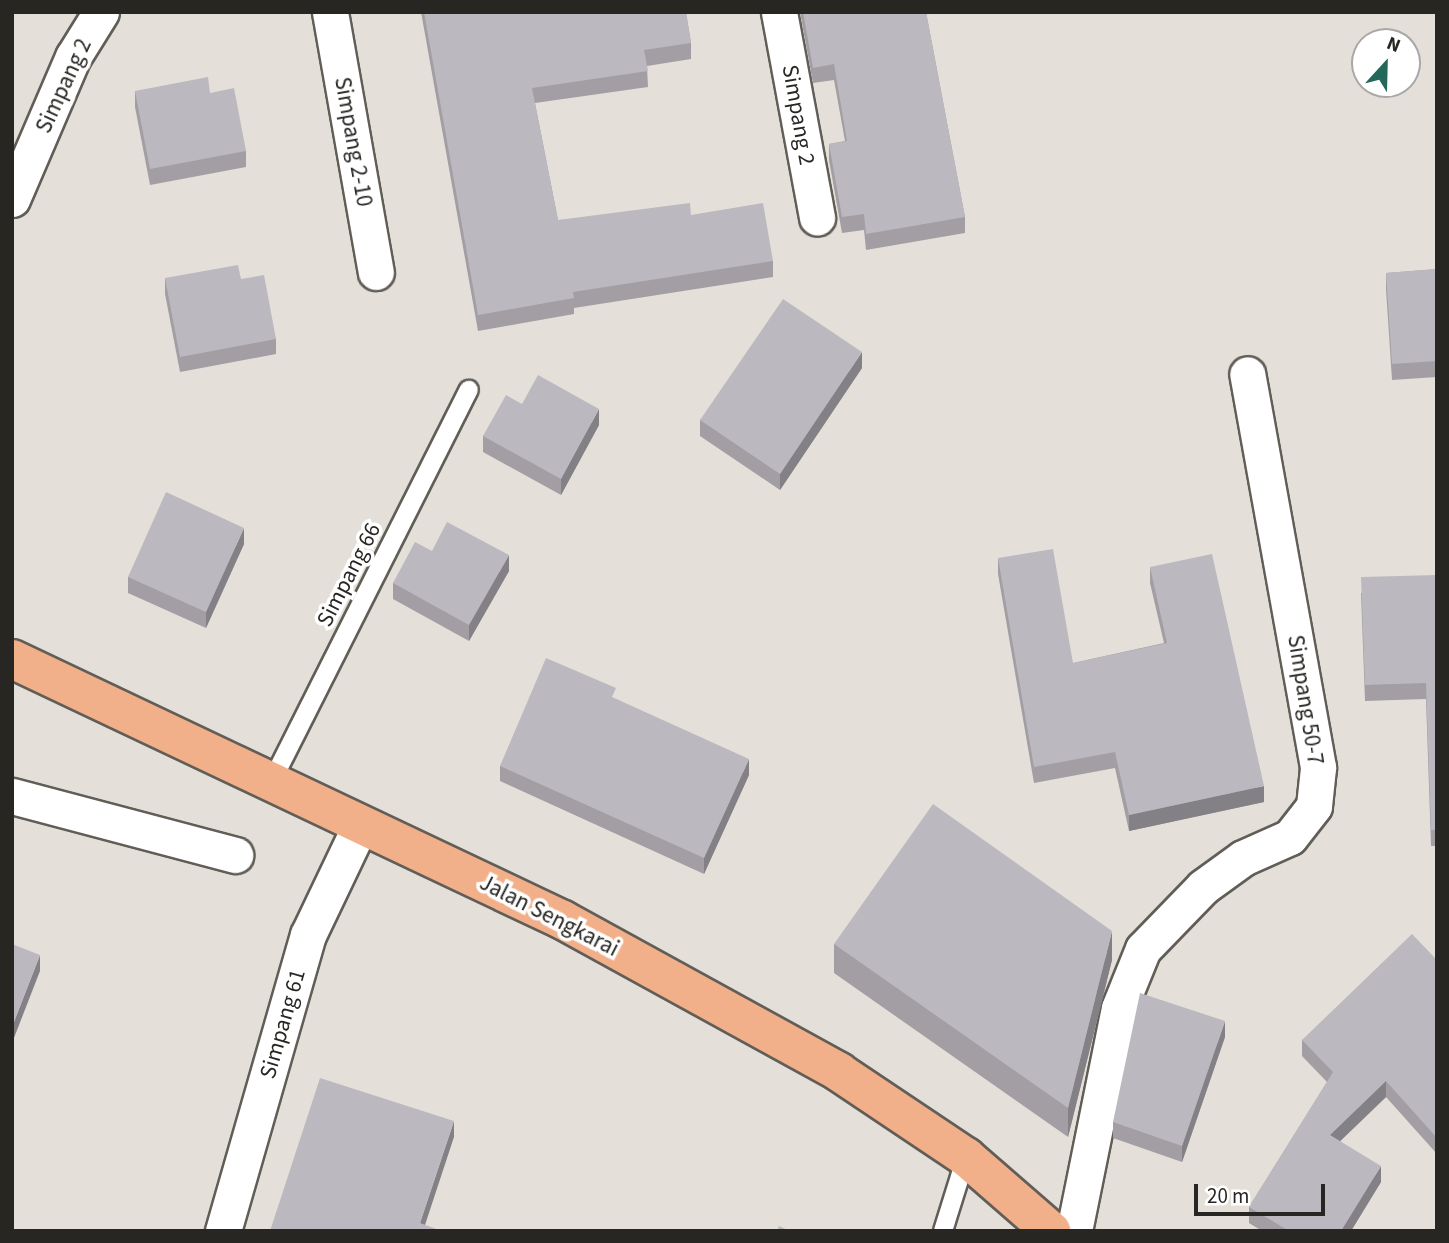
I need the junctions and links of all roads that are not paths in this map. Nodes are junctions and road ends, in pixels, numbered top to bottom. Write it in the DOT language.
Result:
graph roads {
  1 [pos="101,12"];
  2 [pos="330,12"];
  3 [pos="779,12"];
  4 [pos="12,199"];
  5 [pos="817,218"];
  6 [pos="376,272"];
  7 [pos="1247,374"];
  8 [pos="469,390"];
  9 [pos="12,659"];
  10 [pos="272,781"];
  11 [pos="12,796"];
  12 [pos="361,824"];
  13 [pos="234,855"];
  14 [pos="966,1157"];
  15 [pos="223,1231"];
  16 [pos="943,1231"];
  17 [pos="1051,1231"];
  18 [pos="1074,1231"];
  1 -- 4 [label="street, Simpang 2"];
  2 -- 6 [label="street, Simpang 2-10"];
  3 -- 5 [label="street, Simpang 2"];
  7 -- 18 [label="street, Simpang 50-7"];
  8 -- 10 [label="lane, Simpang 66"];
  9 -- 10 [label="main road, Jalan Sengkarai"];
  10 -- 12 [label="main road, Jalan Sengkarai"];
  11 -- 13 [label="street"];
  12 -- 14 [label="main road, Jalan Sengkarai"];
  12 -- 15 [label="street, Simpang 61"];
  14 -- 16 [label="lane"];
  14 -- 17 [label="main road, Jalan Sengkarai"];
}
